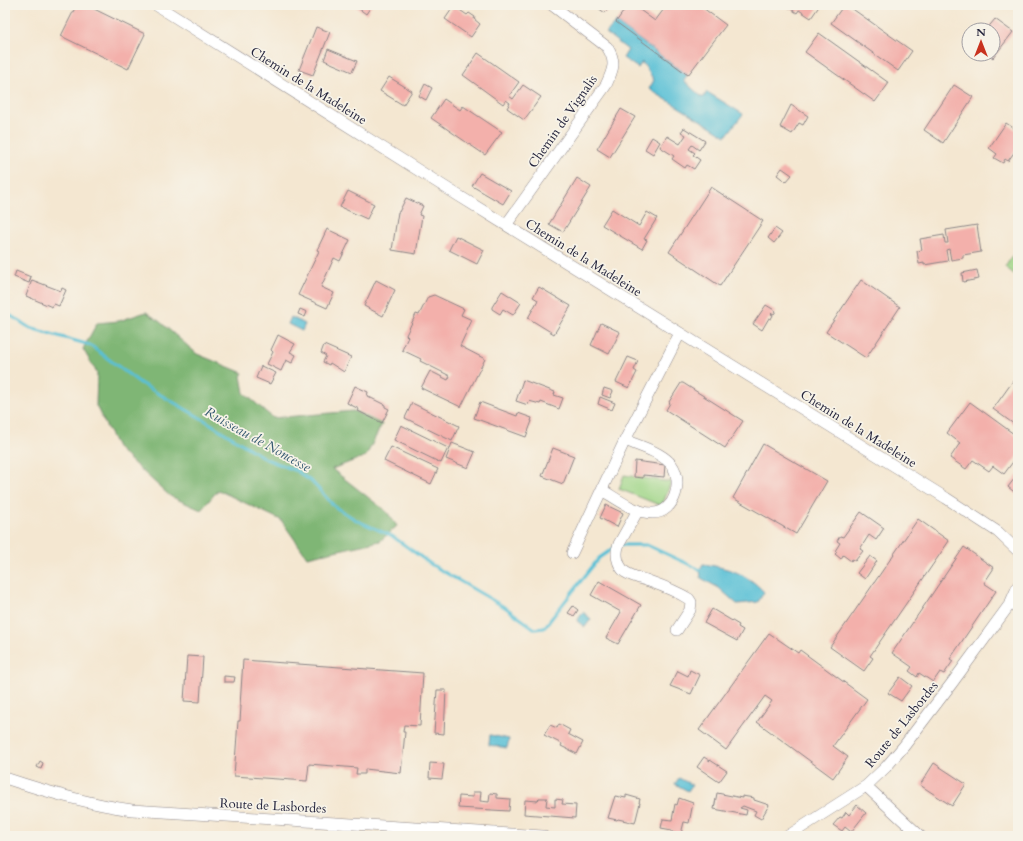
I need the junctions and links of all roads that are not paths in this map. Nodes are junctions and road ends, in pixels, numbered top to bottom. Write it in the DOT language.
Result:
graph roads {
  1 [pos="156,5"];
  2 [pos="552,5"];
  3 [pos="506,225"];
  4 [pos="680,334"];
  5 [pos="625,440"];
  6 [pos="602,490"];
  7 [pos="638,510"];
  8 [pos="998,532"];
  9 [pos="1018,540"];
  10 [pos="1018,551"];
  11 [pos="572,553"];
  12 [pos="1018,586"];
  13 [pos="1014,600"];
  14 [pos="677,630"];
  15 [pos="5,778"];
  16 [pos="866,786"];
  17 [pos="543,836"];
  18 [pos="788,836"];
  19 [pos="920,836"];
  1 -- 3 [label="street, Chemin de la Madeleine"];
  2 -- 3 [label="street, Chemin de Vignalis"];
  3 -- 4 [label="street, Chemin de la Madeleine"];
  4 -- 5 [label="street"];
  4 -- 8 [label="street, Chemin de la Madeleine"];
  5 -- 6 [label="street"];
  5 -- 7 [label="street"];
  6 -- 7 [label="street"];
  6 -- 11 [label="street"];
  7 -- 14 [label="street"];
  8 -- 9 [label="street, Chemin de la Madeleine"];
  8 -- 10 [label="street, Chemin de la Madeleine"];
  12 -- 13 [label="street, Route de Lasbordes"];
  13 -- 16 [label="street, Route de Lasbordes"];
  15 -- 17 [label="street, Route de Lasbordes"];
  16 -- 18 [label="street, Route de Lasbordes"];
  16 -- 19 [label="street"];
}
